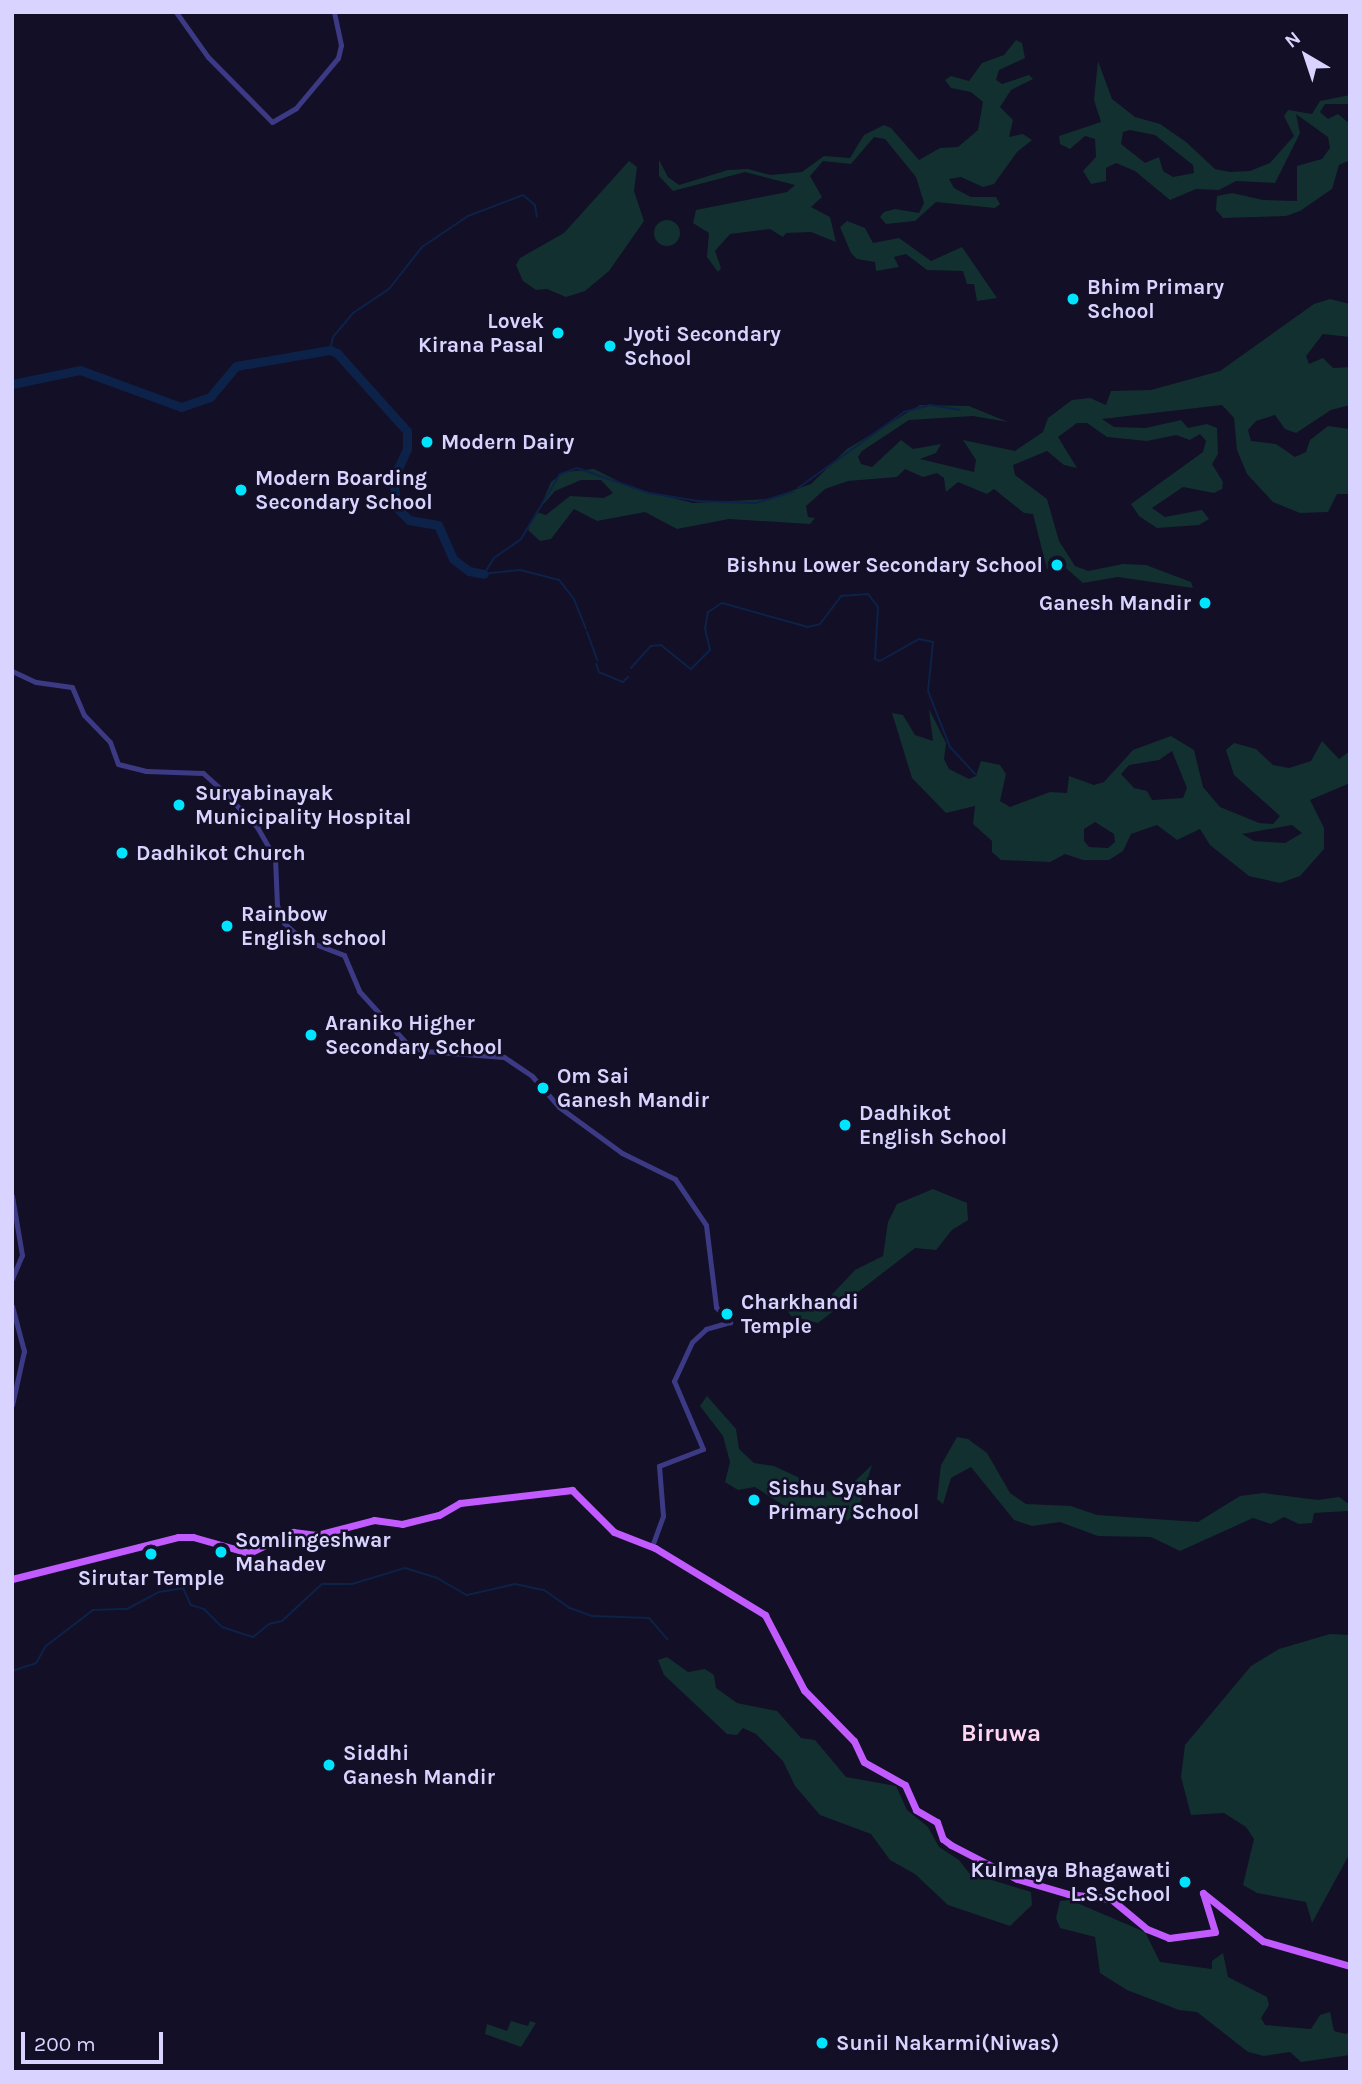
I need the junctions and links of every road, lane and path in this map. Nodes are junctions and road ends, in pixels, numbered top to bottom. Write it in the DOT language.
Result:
graph roads {
  1 [pos="176,12"];
  2 [pos="334,12"];
  3 [pos="12,671"];
  4 [pos="12,1196"];
  5 [pos="12,1279"];
  6 [pos="12,1306"];
  7 [pos="12,1405"];
  8 [pos="652,1546"];
  9 [pos="12,1579"];
  10 [pos="1350,1966"];
  1 -- 2 [label="street"];
  3 -- 8 [label="street"];
  4 -- 5 [label="street"];
  6 -- 7 [label="street"];
  8 -- 9 [label="main road"];
  8 -- 10 [label="main road"];
}
